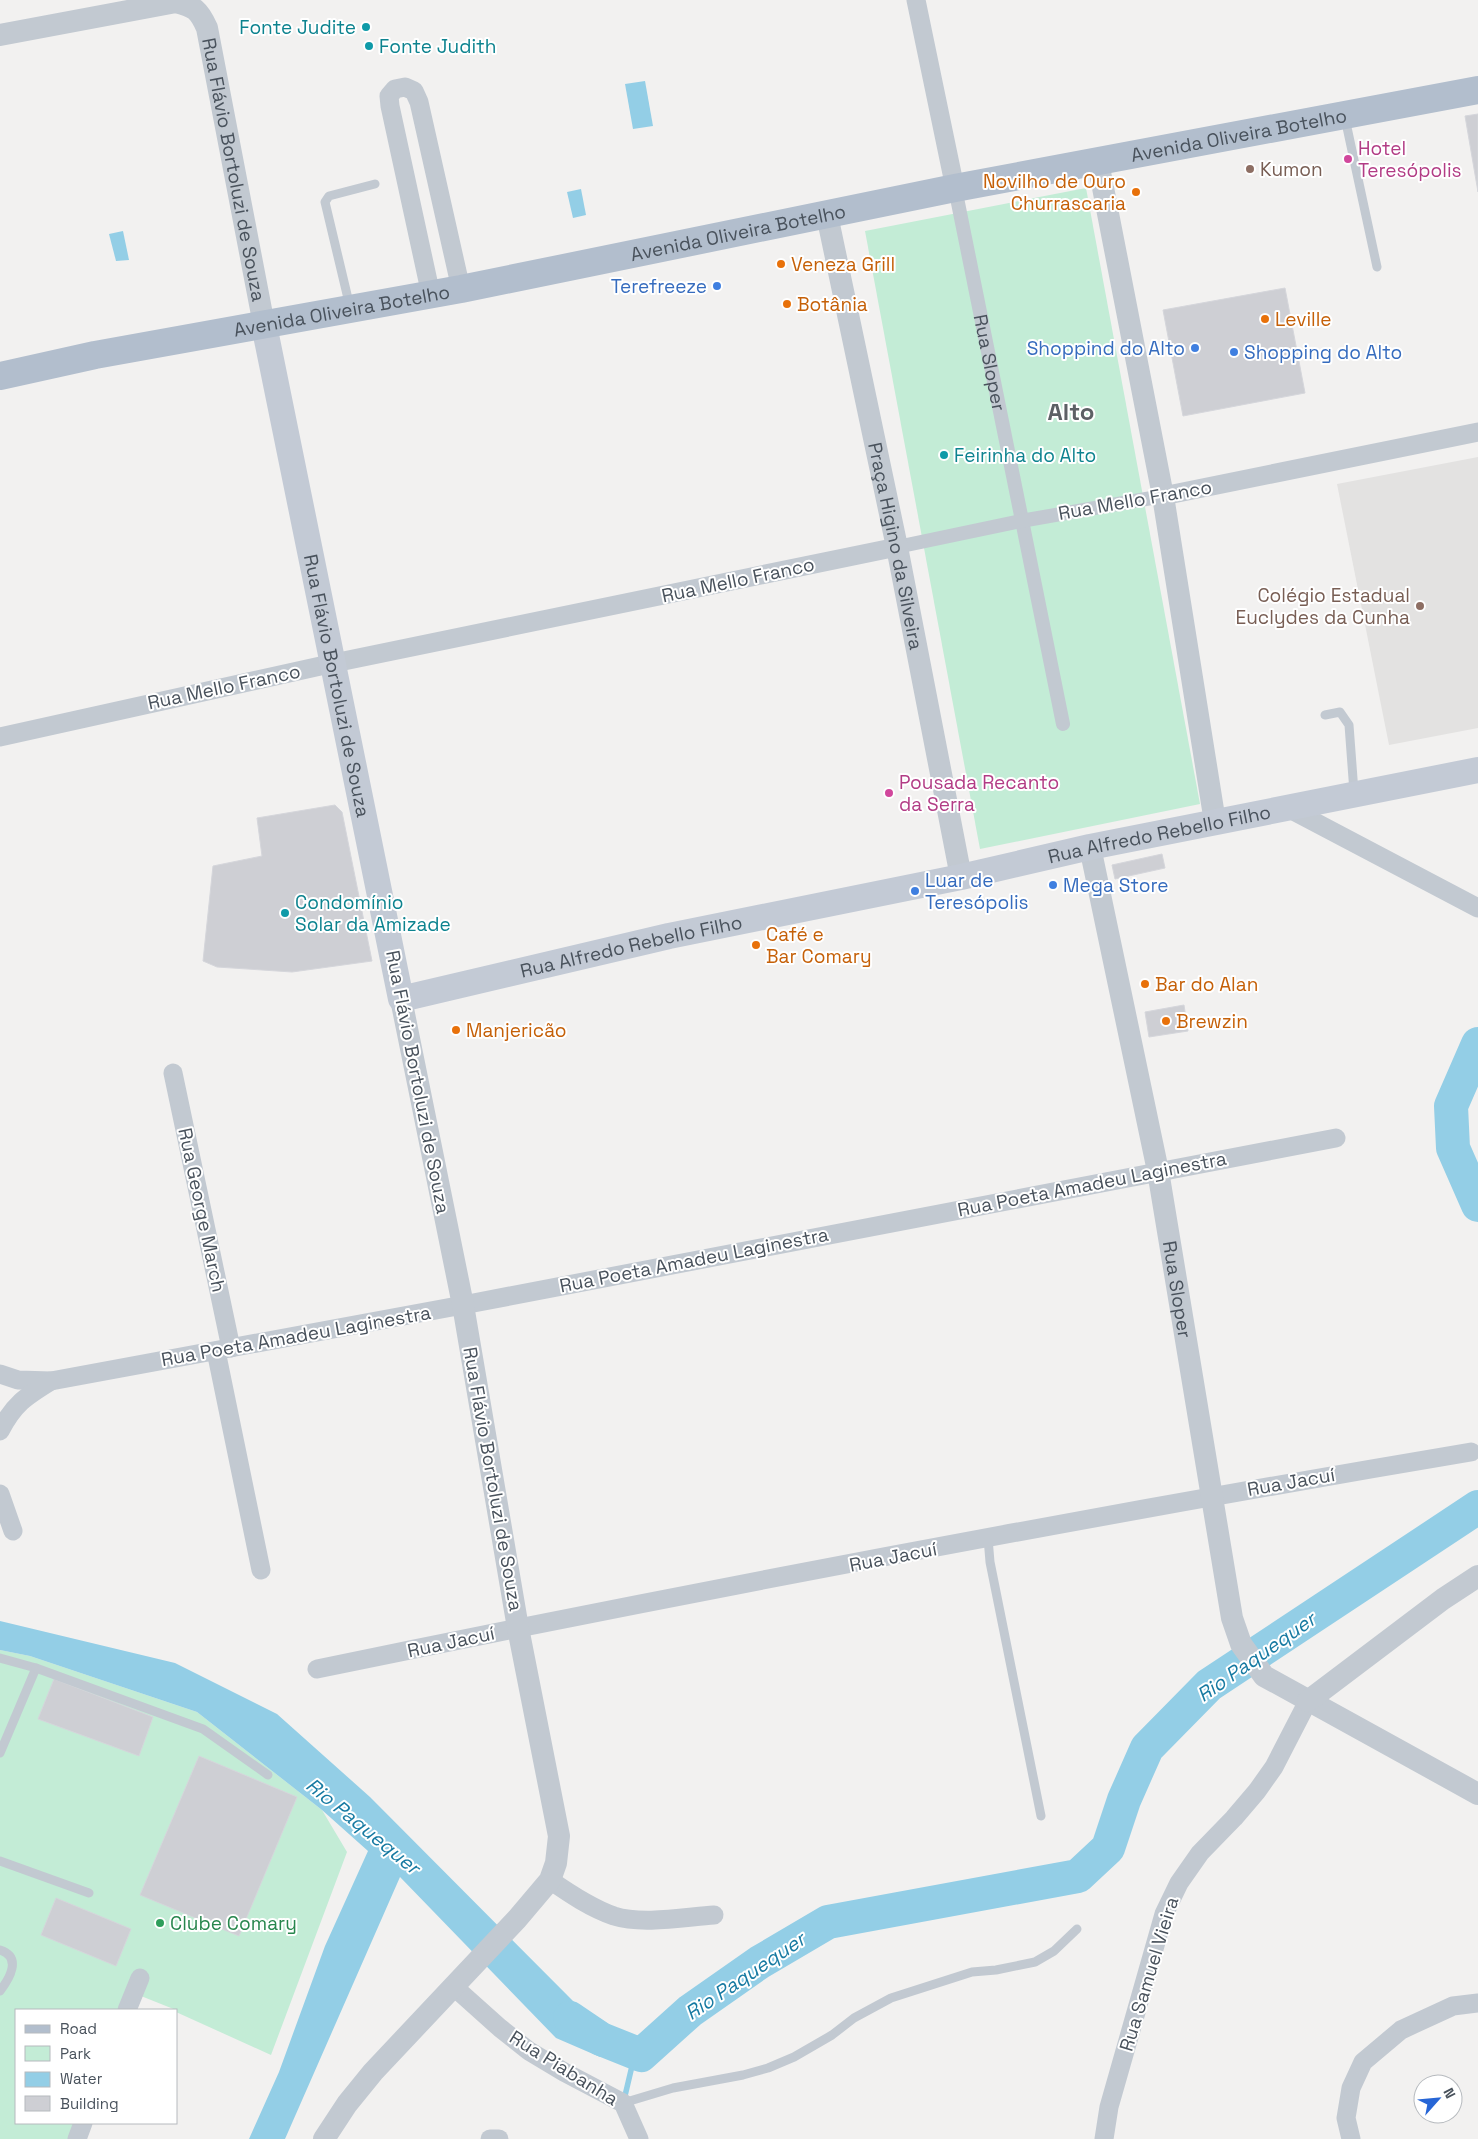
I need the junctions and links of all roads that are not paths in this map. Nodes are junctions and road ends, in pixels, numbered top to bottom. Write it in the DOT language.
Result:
graph roads {
  1 [pos="916,0"];
  2 [pos="0,35"];
  3 [pos="1478,90"];
  4 [pos="1344,115"];
  5 [pos="1098,162"];
  6 [pos="375,184"];
  7 [pos="956,188"];
  8 [pos="827,215"];
  9 [pos="1378,267"];
  10 [pos="461,289"];
  11 [pos="431,295"];
  12 [pos="351,309"];
  13 [pos="264,325"];
  14 [pos="0,376"];
  15 [pos="1478,432"];
  16 [pos="1163,496"];
  17 [pos="1021,521"];
  18 [pos="897,547"];
  19 [pos="334,663"];
  20 [pos="1325,715"];
  21 [pos="1062,724"];
  22 [pos="0,736"];
  23 [pos="1478,770"];
  24 [pos="1354,795"];
  25 [pos="1288,808"];
  26 [pos="1215,822"];
  27 [pos="1090,846"];
  28 [pos="961,877"];
  29 [pos="1478,908"];
  30 [pos="401,999"];
  31 [pos="173,1073"];
  32 [pos="1336,1138"];
  33 [pos="1158,1170"];
  34 [pos="463,1305"];
  35 [pos="224,1349"];
  36 [pos="0,1374"];
  37 [pos="51,1381"];
  38 [pos="0,1431"];
  39 [pos="1471,1452"];
  40 [pos="0,1494"];
  41 [pos="1213,1496"];
  42 [pos="13,1531"];
  43 [pos="988,1538"];
  44 [pos="261,1570"];
  45 [pos="1478,1576"];
  46 [pos="518,1628"];
  47 [pos="0,1658"];
  48 [pos="36,1668"];
  49 [pos="317,1670"];
  50 [pos="1308,1701"];
  51 [pos="0,1753"];
  52 [pos="268,1775"];
  53 [pos="1478,1794"];
  54 [pos="1041,1816"];
  55 [pos="0,1861"];
  56 [pos="550,1880"];
  57 [pos="89,1893"];
  58 [pos="714,1915"];
  59 [pos="1077,1929"];
  60 [pos="0,1950"];
  61 [pos="140,1978"];
  62 [pos="453,1986"];
  63 [pos="0,1991"];
  64 [pos="1478,2003"];
  65 [pos="127,2009"];
  66 [pos="623,2103"];
  67 [pos="83,2124"];
  68 [pos="77,2139"];
  69 [pos="324,2139"];
  70 [pos="490,2139"];
  71 [pos="499,2139"];
  72 [pos="639,2139"];
  73 [pos="1104,2139"];
  74 [pos="1351,2139"];
  1 -- 7 [label="street, Rua Sloper"];
  2 -- 13 [label="street, Rua Flávio Bortoluzi de Souza"];
  3 -- 4 [label="main road, Avenida Oliveira Botelho"];
  4 -- 5 [label="main road, Avenida Oliveira Botelho"];
  4 -- 9 [label="lane"];
  5 -- 7 [label="main road, Avenida Oliveira Botelho"];
  5 -- 16 [label="street"];
  6 -- 12 [label="lane"];
  7 -- 8 [label="main road, Avenida Oliveira Botelho"];
  7 -- 17 [label="street, Rua Sloper"];
  8 -- 10 [label="main road, Avenida Oliveira Botelho"];
  8 -- 18 [label="street, Praça Higino da Silveira"];
  10 -- 11 [label="main road, Avenida Oliveira Botelho"];
  10 -- 11 [label="street"];
  11 -- 12 [label="main road, Avenida Oliveira Botelho"];
  12 -- 13 [label="main road, Avenida Oliveira Botelho"];
  13 -- 14 [label="main road, Avenida Oliveira Botelho"];
  13 -- 19 [label="main road, Rua Flávio Bortoluzi de Souza"];
  15 -- 16 [label="street, Rua Mello Franco"];
  16 -- 17 [label="street, Rua Mello Franco"];
  16 -- 26 [label="street"];
  17 -- 18 [label="street, Rua Mello Franco"];
  17 -- 21 [label="street, Rua Sloper"];
  18 -- 19 [label="street, Rua Mello Franco"];
  18 -- 28 [label="street, Praça Higino da Silveira"];
  19 -- 22 [label="street, Rua Mello Franco"];
  19 -- 30 [label="main road, Rua Flávio Bortoluzi de Souza"];
  20 -- 24 [label="lane"];
  23 -- 24 [label="main road, Rua Alfredo Rebello Filho"];
  24 -- 25 [label="main road, Rua Alfredo Rebello Filho"];
  25 -- 26 [label="main road, Rua Alfredo Rebello Filho"];
  25 -- 29 [label="street"];
  26 -- 27 [label="main road, Rua Alfredo Rebello Filho"];
  27 -- 28 [label="main road, Rua Alfredo Rebello Filho"];
  27 -- 33 [label="street, Rua Sloper"];
  28 -- 30 [label="main road, Rua Alfredo Rebello Filho"];
  30 -- 34 [label="street, Rua Flávio Bortoluzi de Souza"];
  31 -- 35 [label="street, Rua George March"];
  32 -- 33 [label="street, Rua Poeta Amadeu Laginestra"];
  33 -- 34 [label="street, Rua Poeta Amadeu Laginestra"];
  33 -- 41 [label="street, Rua Sloper"];
  34 -- 35 [label="street, Rua Poeta Amadeu Laginestra"];
  34 -- 46 [label="street, Rua Flávio Bortoluzi de Souza"];
  35 -- 37 [label="street, Rua Poeta Amadeu Laginestra"];
  35 -- 44 [label="street, Rua George March"];
  36 -- 37 [label="street, Rua Poeta Amadeu Laginestra"];
  37 -- 38 [label="street, Rua Poeta Amadeu Laginestra"];
  39 -- 41 [label="street, Rua Jacuí"];
  40 -- 42 [label="street"];
  41 -- 43 [label="street, Rua Jacuí"];
  41 -- 50 [label="street, Rua Sloper"];
  43 -- 46 [label="street, Rua Jacuí"];
  43 -- 54 [label="lane"];
  45 -- 50 [label="street"];
  46 -- 49 [label="street, Rua Jacuí"];
  46 -- 56 [label="street, Rua Flávio Bortoluzi de Souza"];
  47 -- 48 [label="lane"];
  48 -- 51 [label="lane"];
  48 -- 52 [label="lane"];
  50 -- 53 [label="street, Rua Sloper"];
  50 -- 73 [label="street, Rua Samuel Vieira"];
  55 -- 57 [label="lane"];
  56 -- 58 [label="street"];
  56 -- 62 [label="street, Rua Flávio Bortoluzi de Souza"];
  59 -- 66 [label="lane"];
  60 -- 63 [label="lane"];
  61 -- 65 [label="street"];
  62 -- 66 [label="street, Rua Piabanha"];
  62 -- 69 [label="street, Rua Flávio Bortoluzi de Souza"];
  64 -- 74 [label="street"];
  66 -- 72 [label="street, Rua Piabanha"];
  67 -- 68 [label="street"];
  70 -- 71 [label="street"];
}
